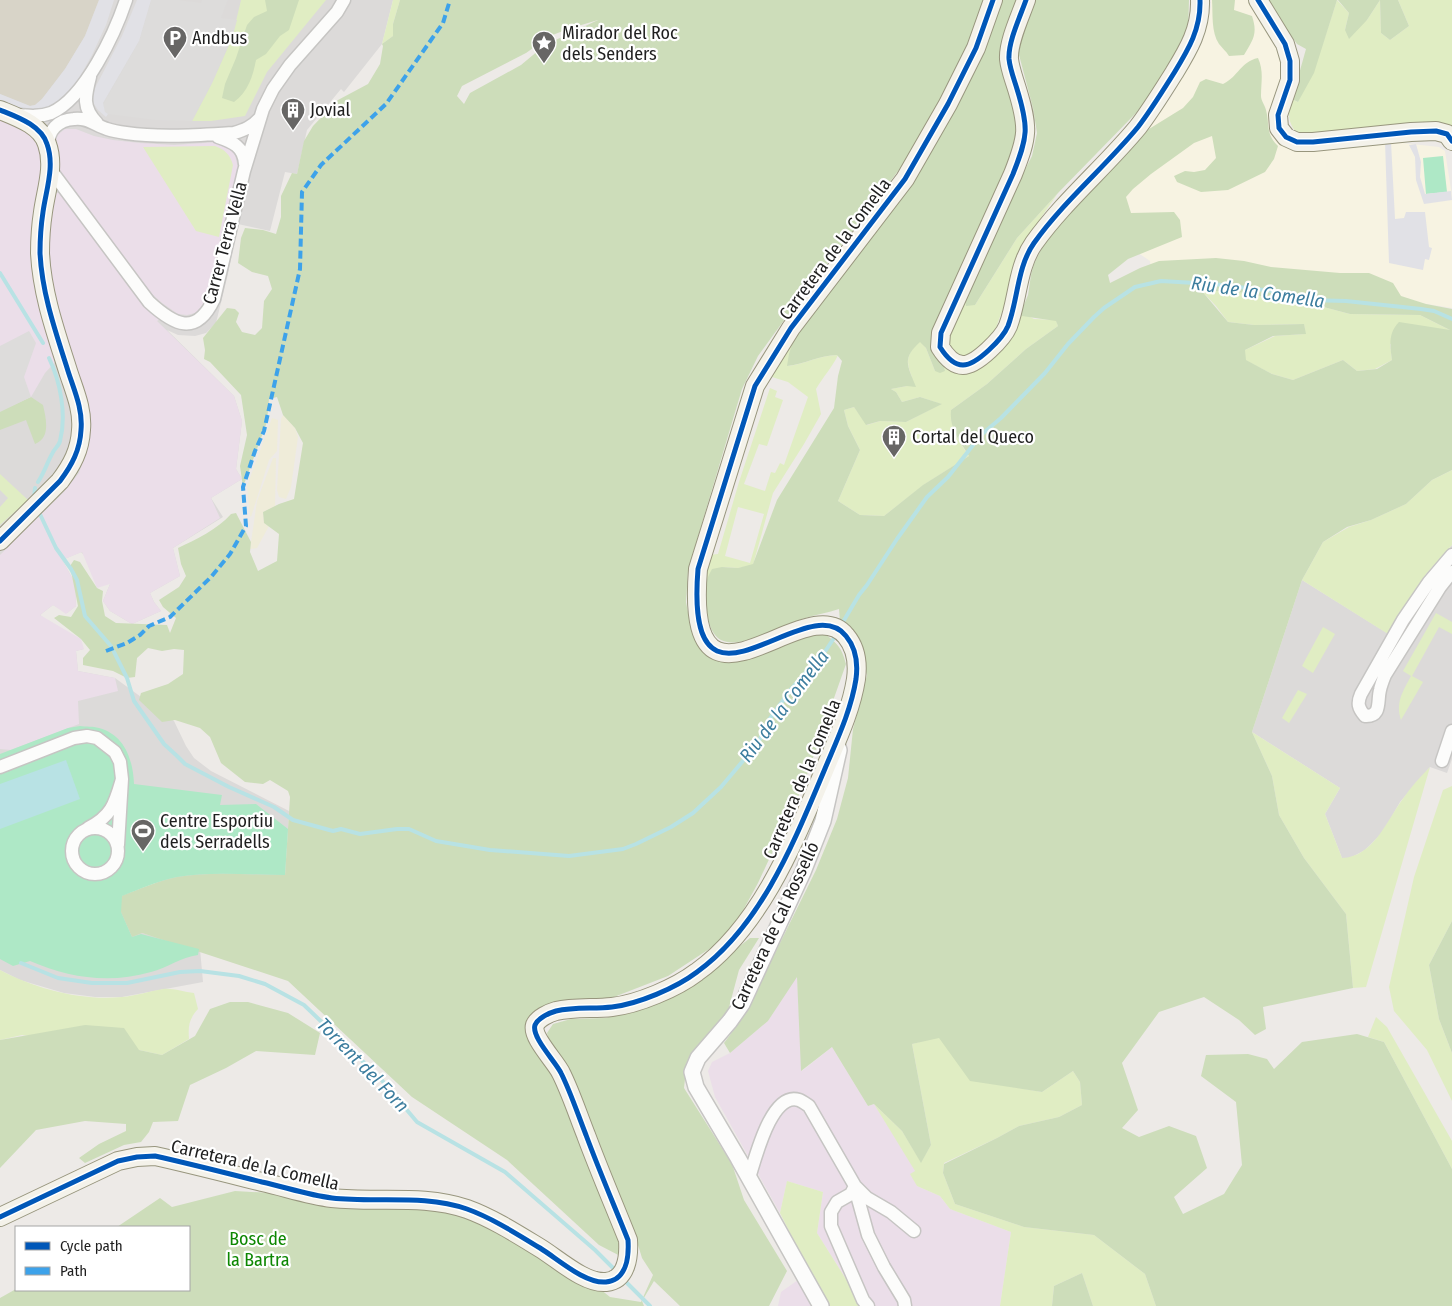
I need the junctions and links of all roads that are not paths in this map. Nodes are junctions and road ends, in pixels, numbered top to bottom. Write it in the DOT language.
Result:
graph roads {
  1 [pos="126,0"];
  2 [pos="344,0"];
  3 [pos="993,0"];
  4 [pos="1026,0"];
  5 [pos="1200,0"];
  6 [pos="1258,0"];
  7 [pos="91,72"];
  8 [pos="7,112"];
  9 [pos="52,112"];
  10 [pos="260,118"];
  11 [pos="98,125"];
  12 [pos="203,135"];
  13 [pos="1452,141"];
  14 [pos="48,146"];
  15 [pos="50,169"];
  16 [pos="244,171"];
  17 [pos="0,541"];
  18 [pos="1452,555"];
  19 [pos="1452,572"];
  20 [pos="1452,731"];
  21 [pos="836,742"];
  22 [pos="1442,761"];
  23 [pos="0,767"];
  24 [pos="122,779"];
  25 [pos="85,830"];
  26 [pos="118,850"];
  27 [pos="749,1178"];
  28 [pos="855,1186"];
  29 [pos="0,1217"];
  30 [pos="914,1231"];
  31 [pos="820,1306"];
  32 [pos="868,1306"];
  33 [pos="905,1306"];
  1 -- 7 [label="street"];
  2 -- 10 [label="street, Carrer Terra Vella"];
  3 -- 21 [label="main road, Carretera de la Comella"];
  4 -- 5 [label="main road"];
  6 -- 13 [label="main road"];
  7 -- 9 [label="street"];
  7 -- 11 [label="street"];
  8 -- 9 [label="street"];
  8 -- 14 [label="main road"];
  9 -- 11 [label="street"];
  10 -- 12 [label="street"];
  10 -- 16 [label="street, Carrer Terra Vella"];
  11 -- 12 [label="street"];
  11 -- 14 [label="street"];
  12 -- 16 [label="street"];
  14 -- 15 [label="main road"];
  15 -- 16 [label="street, Carrer Terra Vella"];
  15 -- 17 [label="main road"];
  18 -- 19 [label="street"];
  20 -- 22 [label="street"];
  21 -- 27 [label="street, Carretera de Cal Rosselló"];
  21 -- 29 [label="main road, Carretera de la Comella"];
  23 -- 24 [label="street"];
  24 -- 25 [label="street"];
  24 -- 26 [label="street"];
  25 -- 26 [label="street"];
  25 -- 26 [label="street"];
  27 -- 28 [label="street"];
  27 -- 31 [label="street, Carretera de Cal Rosselló"];
  28 -- 30 [label="street"];
  28 -- 32 [label="street"];
  28 -- 33 [label="street"];
}
